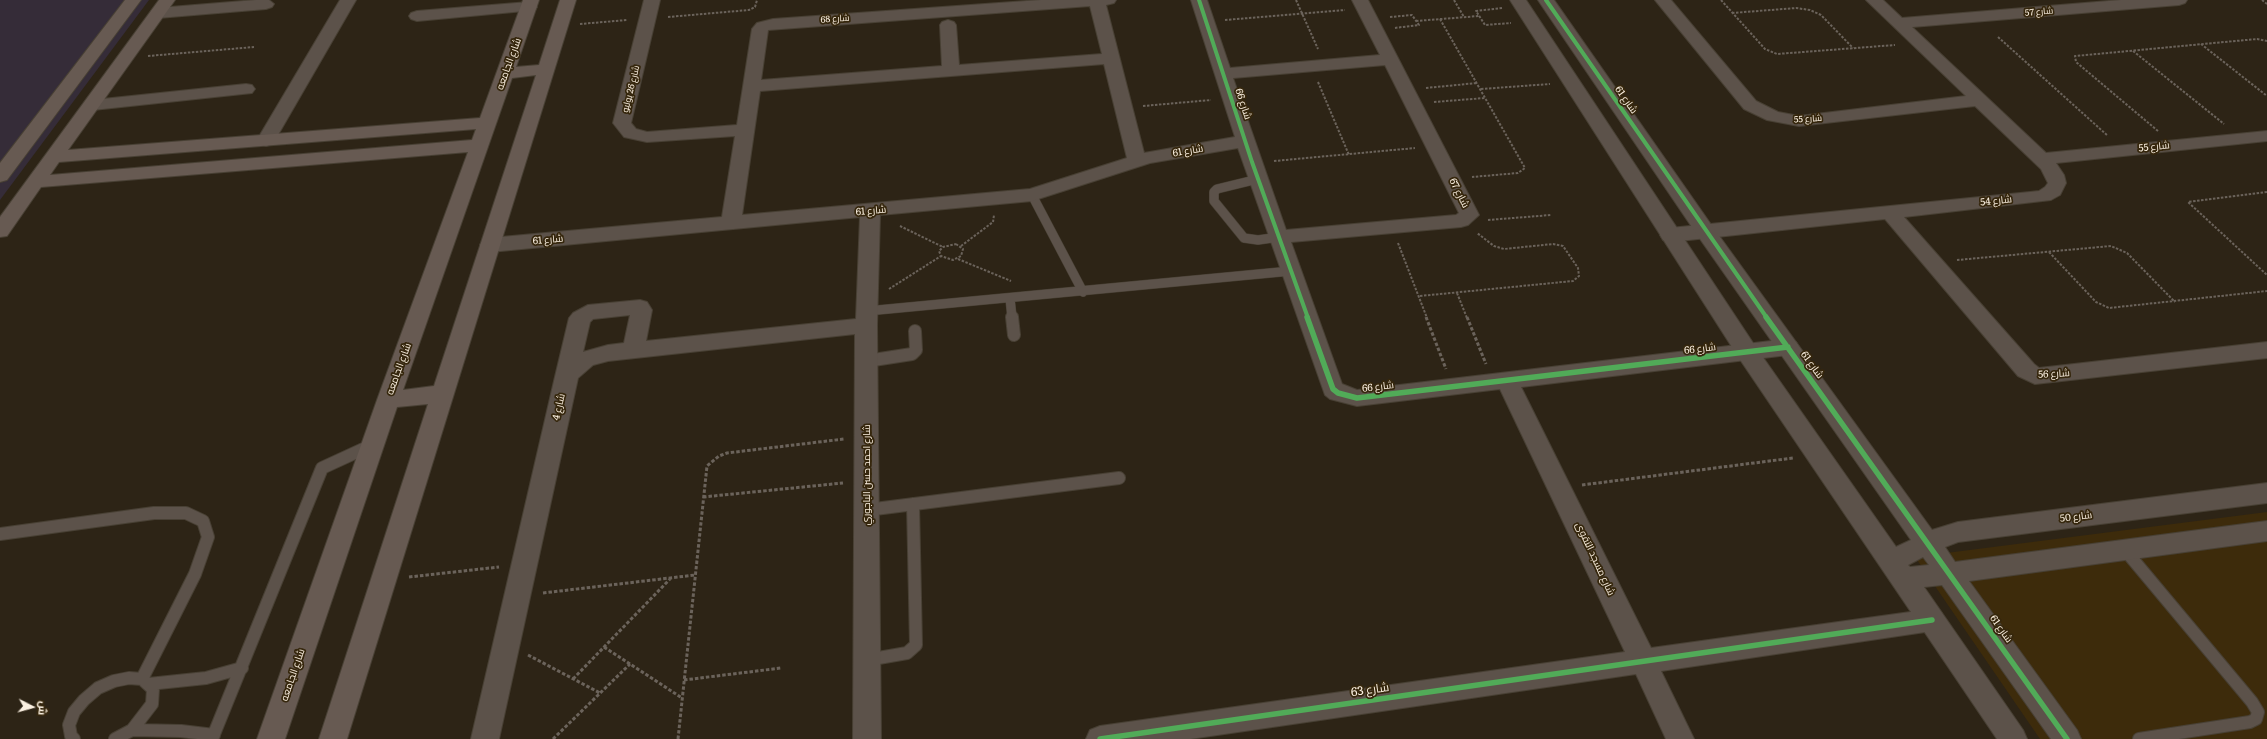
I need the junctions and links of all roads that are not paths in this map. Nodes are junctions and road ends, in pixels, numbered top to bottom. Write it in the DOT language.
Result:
graph roads {
  1 [pos="133,0"];
  2 [pos="348,0"];
  3 [pos="568,0"];
  4 [pos="652,0"];
  5 [pos="1102,0"];
  6 [pos="1199,0"];
  7 [pos="1546,0"];
  8 [pos="1663,0"];
  9 [pos="1874,0"];
  10 [pos="2179,0"];
  11 [pos="1075,1"];
  12 [pos="2121,2"];
  13 [pos="266,4"];
  14 [pos="530,4"];
  15 [pos="163,6"];
  16 [pos="1524,9"];
  17 [pos="1367,14"];
  18 [pos="417,16"];
  19 [pos="1899,23"];
  20 [pos="948,25"];
  21 [pos="1111,58"];
  22 [pos="1390,59"];
  23 [pos="546,69"];
  24 [pos="951,70"];
  25 [pos="506,73"];
  26 [pos="1224,74"];
  27 [pos="751,86"];
  28 [pos="246,89"];
  29 [pos="1980,100"];
  30 [pos="92,104"];
  31 [pos="487,123"];
  32 [pos="745,130"];
  33 [pos="2267,136"];
  34 [pos="266,140"];
  35 [pos="1246,141"];
  36 [pos="479,145"];
  37 [pos="54,157"];
  38 [pos="2041,159"];
  39 [pos="1137,161"];
  40 [pos="6,162"];
  41 [pos="1255,171"];
  42 [pos="0,176"];
  43 [pos="35,182"];
  44 [pos="1032,195"];
  45 [pos="870,211"];
  46 [pos="1889,212"];
  47 [pos="731,224"];
  48 [pos="1705,230"];
  49 [pos="0,231"];
  50 [pos="1670,235"];
  51 [pos="1279,237"];
  52 [pos="490,245"];
  53 [pos="1291,272"];
  54 [pos="1083,292"];
  55 [pos="1010,298"];
  56 [pos="867,313"];
  57 [pos="915,331"];
  58 [pos="1014,335"];
  59 [pos="1788,347"];
  60 [pos="634,350"];
  61 [pos="2267,350"];
  62 [pos="1747,352"];
  63 [pos="867,361"];
  64 [pos="565,380"];
  65 [pos="1500,381"];
  66 [pos="441,394"];
  67 [pos="388,400"];
  68 [pos="373,445"];
  69 [pos="1119,478"];
  70 [pos="2267,493"];
  71 [pos="913,504"];
  72 [pos="867,510"];
  73 [pos="2267,531"];
  74 [pos="0,534"];
  75 [pos="1929,543"];
  76 [pos="2125,550"];
  77 [pos="1898,570"];
  78 [pos="1950,573"];
  79 [pos="1932,620"];
  80 [pos="867,660"];
  81 [pos="1643,661"];
  82 [pos="242,668"];
  83 [pos="146,681"];
  84 [pos="123,736"];
  85 [pos="1141,736"];
  86 [pos="213,737"];
  87 [pos="74,739"];
  88 [pos="271,739"];
  89 [pos="333,739"];
  90 [pos="485,739"];
  91 [pos="867,739"];
  92 [pos="1100,739"];
  93 [pos="1680,739"];
  94 [pos="2013,739"];
  95 [pos="2067,739"];
  96 [pos="2140,739"];
  1 -- 40 [label="main road"];
  2 -- 34 [label="street"];
  3 -- 23 [label="main road"];
  4 -- 32 [label="street, شارع 26 يوليو"];
  5 -- 11 [label="street, شارع 68"];
  5 -- 21 [label="street"];
  6 -- 26 [label="street, شارع 66"];
  7 -- 48 [label="street, شارع 61"];
  8 -- 29 [label="street, شارع 55"];
  9 -- 19 [label="street, شارع 54"];
  10 -- 12 [label="street, شارع 57"];
  11 -- 27 [label="street, شارع 68"];
  12 -- 19 [label="street, شارع 57"];
  13 -- 15 [label="street"];
  14 -- 18 [label="street"];
  14 -- 25 [label="main road, شارع الجامعه"];
  15 -- 30 [label="main road"];
  16 -- 50 [label="street"];
  17 -- 22 [label="street, شارع 67"];
  19 -- 29 [label="street, شارع 54"];
  20 -- 24 [label="street"];
  21 -- 24 [label="street"];
  21 -- 39 [label="street"];
  22 -- 26 [label="street"];
  22 -- 51 [label="street, شارع 67"];
  23 -- 25 [label="main road"];
  23 -- 52 [label="main road"];
  24 -- 27 [label="street"];
  25 -- 31 [label="main road, شارع الجامعه"];
  26 -- 35 [label="street, شارع 66"];
  27 -- 32 [label="street, شارع 68"];
  28 -- 30 [label="street"];
  29 -- 38 [label="street, شارع 54"];
  30 -- 37 [label="main road"];
  31 -- 34 [label="main road"];
  31 -- 36 [label="main road, شارع الجامعه"];
  32 -- 47 [label="street, شارع 68"];
  33 -- 38 [label="street, شارع 55"];
  34 -- 37 [label="main road"];
  35 -- 39 [label="street, شارع 61"];
  35 -- 41 [label="street, شارع 66"];
  36 -- 43 [label="main road"];
  36 -- 67 [label="main road, شارع الجامعه"];
  37 -- 43 [label="main road"];
  38 -- 46 [label="street, شارع 54"];
  39 -- 44 [label="street, شارع 61"];
  40 -- 42 [label="main road"];
  41 -- 51 [label="street, شارع 66"];
  41 -- 51 [label="lane"];
  43 -- 49 [label="main road"];
  44 -- 45 [label="street, شارع 61"];
  44 -- 54 [label="lane"];
  45 -- 47 [label="street, شارع 61"];
  45 -- 56 [label="street, شارع احمد حسن الباجوري"];
  46 -- 48 [label="street, شارع 54"];
  46 -- 61 [label="street, شارع 56"];
  47 -- 52 [label="street, شارع 61"];
  48 -- 50 [label="street, شارع 54"];
  48 -- 59 [label="street, شارع 61"];
  50 -- 62 [label="street"];
  51 -- 53 [label="street, شارع 66"];
  52 -- 66 [label="main road"];
  53 -- 54 [label="lane"];
  53 -- 65 [label="street, شارع 66"];
  54 -- 55 [label="lane"];
  55 -- 56 [label="lane"];
  55 -- 58 [label="lane"];
  56 -- 60 [label="street, شارع 4"];
  56 -- 63 [label="street, شارع احمد حسن الباجوري"];
  57 -- 63 [label="lane"];
  59 -- 62 [label="street, شارع 66"];
  59 -- 75 [label="street, شارع 61"];
  60 -- 64 [label="street, شارع 4"];
  60 -- 64 [label="street"];
  62 -- 65 [label="street, شارع 66"];
  62 -- 77 [label="street"];
  63 -- 72 [label="street, شارع احمد حسن الباجوري"];
  64 -- 90 [label="street, شارع 4"];
  65 -- 81 [label="street, شارع مسجد التقوى"];
  66 -- 67 [label="main road"];
  66 -- 89 [label="main road"];
  67 -- 68 [label="main road, شارع الجامعه"];
  68 -- 82 [label="lane"];
  68 -- 88 [label="main road, شارع الجامعه"];
  69 -- 71 [label="lane"];
  70 -- 75 [label="street, شارع 50"];
  71 -- 72 [label="lane"];
  71 -- 80 [label="lane"];
  72 -- 80 [label="street, شارع احمد حسن الباجوري"];
  73 -- 76 [label="street"];
  74 -- 83 [label="lane"];
  75 -- 77 [label="street, شارع 50"];
  75 -- 78 [label="street, شارع 61"];
  76 -- 78 [label="street"];
  76 -- 96 [label="lane"];
  77 -- 78 [label="street"];
  77 -- 79 [label="street"];
  78 -- 95 [label="street, شارع 61"];
  79 -- 81 [label="street, شارع 63"];
  79 -- 94 [label="street"];
  80 -- 91 [label="street, شارع احمد حسن الباجوري"];
  81 -- 85 [label="street, شارع 63"];
  81 -- 93 [label="street, شارع مسجد التقوى"];
  82 -- 83 [label="lane"];
  82 -- 86 [label="lane"];
  83 -- 84 [label="lane"];
  83 -- 87 [label="lane"];
  84 -- 86 [label="lane"];
  85 -- 92 [label="street, شارع 63"];
}
